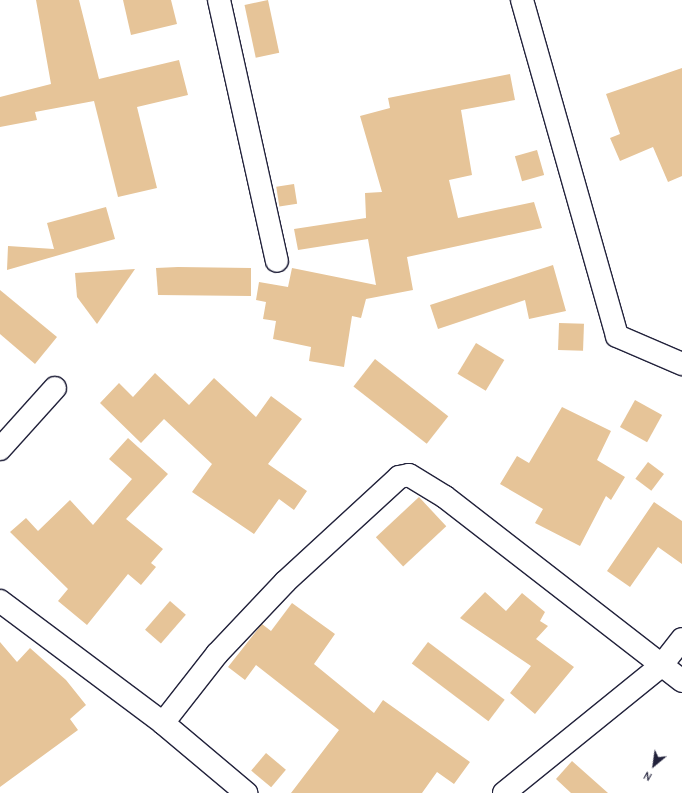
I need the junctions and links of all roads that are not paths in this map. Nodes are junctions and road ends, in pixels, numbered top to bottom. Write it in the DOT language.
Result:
graph roads {
  1 [pos="219,0"];
  2 [pos="522,0"];
  3 [pos="277,260"];
  4 [pos="682,364"];
  5 [pos="55,388"];
  6 [pos="0,449"];
  7 [pos="0,601"];
  8 [pos="682,639"];
  9 [pos="661,666"];
  10 [pos="682,681"];
  11 [pos="162,723"];
  12 [pos="246,793"];
  13 [pos="504,793"];
  1 -- 3 [label="street"];
  2 -- 4 [label="street"];
  5 -- 6 [label="street"];
  7 -- 11 [label="street"];
  8 -- 9 [label="street"];
  9 -- 10 [label="street"];
  9 -- 11 [label="street"];
  9 -- 13 [label="street"];
  11 -- 12 [label="street"];
}
